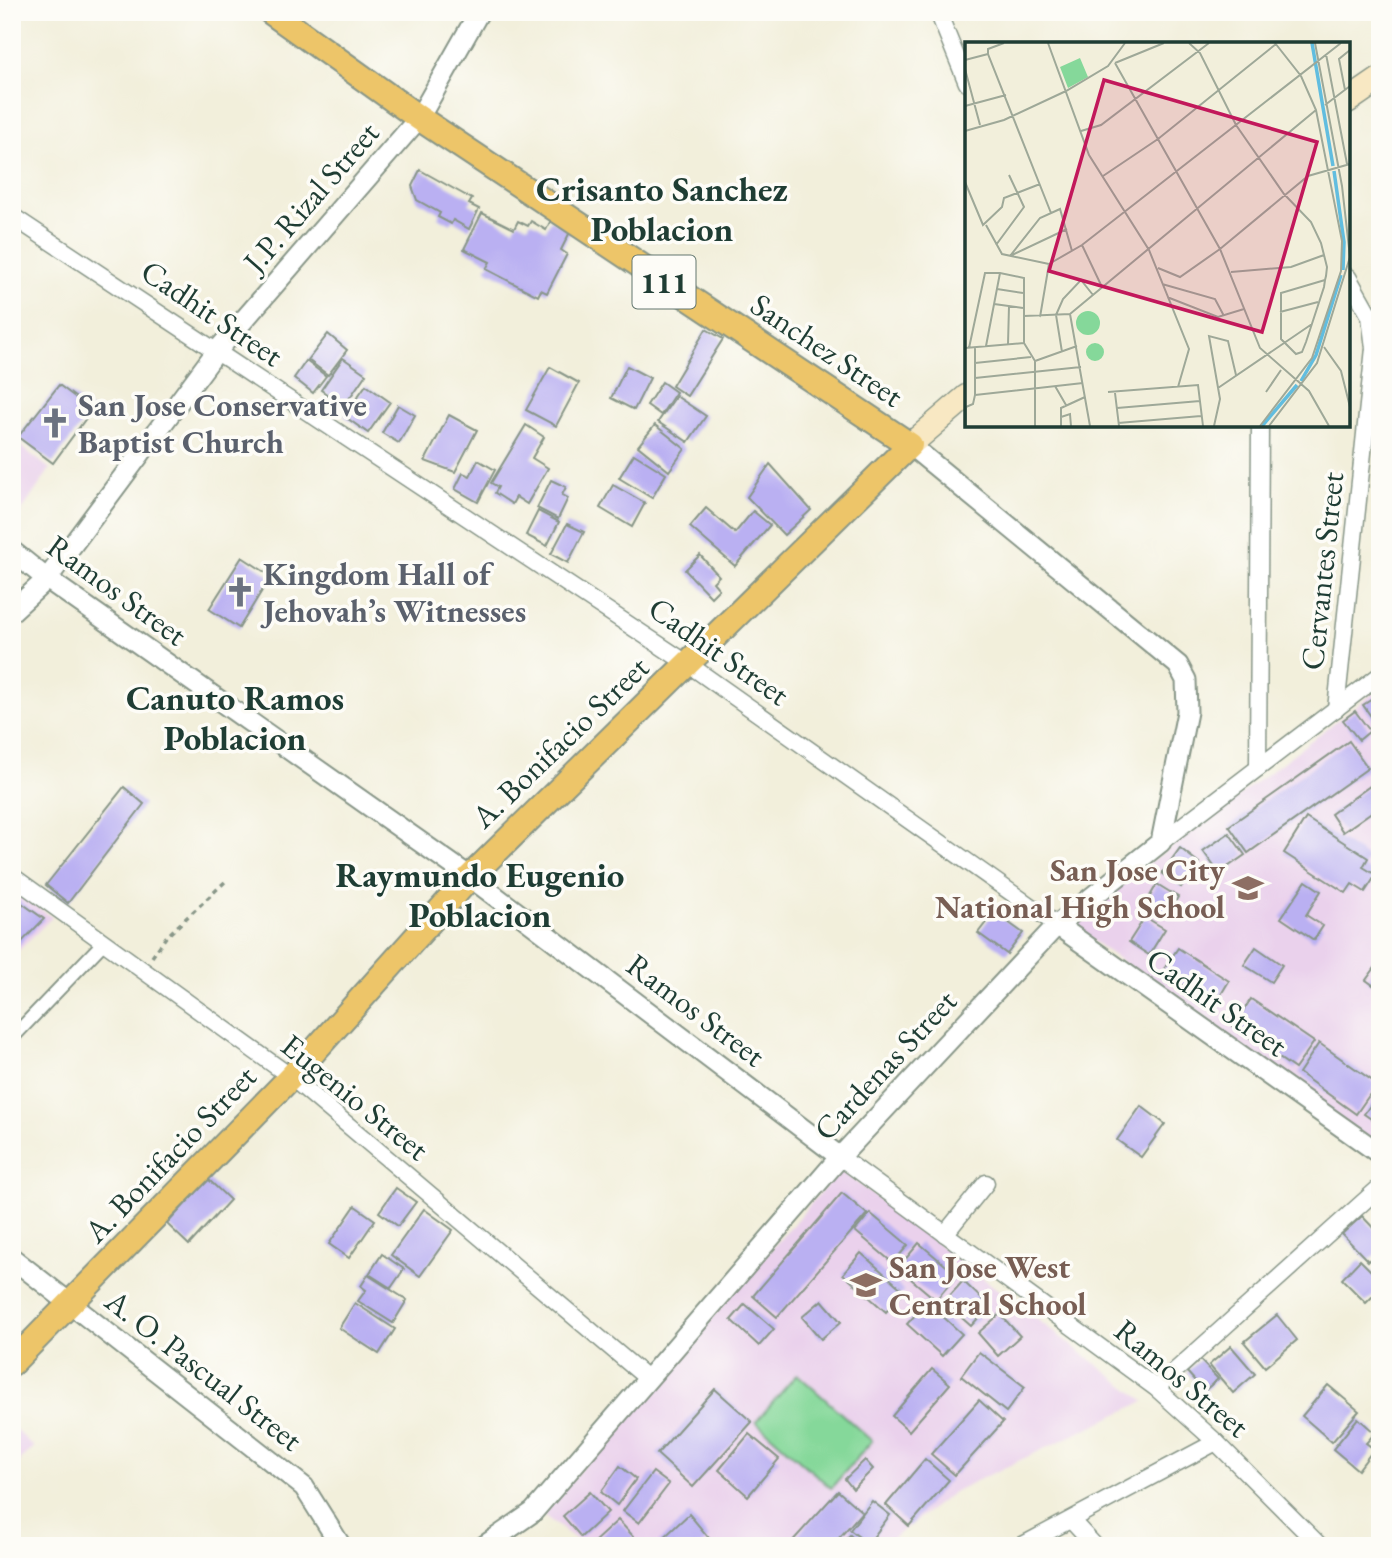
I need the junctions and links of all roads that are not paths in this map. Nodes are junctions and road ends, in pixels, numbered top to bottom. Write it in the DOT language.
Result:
graph roads {
  1 [pos="271,12"];
  2 [pos="479,12"];
  3 [pos="937,12"];
  4 [pos="965,78"];
  5 [pos="1380,79"];
  6 [pos="1350,100"];
  7 [pos="419,118"];
  8 [pos="12,216"];
  9 [pos="1351,289"];
  10 [pos="216,352"];
  11 [pos="965,398"];
  12 [pos="1260,427"];
  13 [pos="910,445"];
  14 [pos="12,551"];
  15 [pos="47,579"];
  16 [pos="12,611"];
  17 [pos="688,664"];
  18 [pos="1380,675"];
  19 [pos="1336,709"];
  20 [pos="1258,768"];
  21 [pos="1161,842"];
  22 [pos="12,876"];
  23 [pos="470,877"];
  24 [pos="1057,925"];
  25 [pos="104,942"];
  26 [pos="12,1038"];
  27 [pos="291,1077"];
  28 [pos="1380,1154"];
  29 [pos="839,1157"];
  30 [pos="986,1183"];
  31 [pos="1380,1187"];
  32 [pos="945,1234"];
  33 [pos="12,1258"];
  34 [pos="72,1303"];
  35 [pos="12,1363"];
  36 [pos="648,1379"];
  37 [pos="1156,1388"];
  38 [pos="1216,1442"];
  39 [pos="1071,1520"];
  40 [pos="341,1546"];
  41 [pos="484,1546"];
  42 [pos="1021,1546"];
  43 [pos="1095,1546"];
  44 [pos="1320,1546"];
  1 -- 7 [label="main road, Sanchez Street / 111"];
  2 -- 7 [label="street, J.P. Rizal Street"];
  3 -- 4 [label="street"];
  5 -- 6 [label="main road"];
  7 -- 10 [label="street, J.P. Rizal Street"];
  7 -- 13 [label="main road, Sanchez Street / 111"];
  8 -- 10 [label="street, Cadhit Street"];
  9 -- 19 [label="street, Cervantes Street"];
  10 -- 15 [label="street, J.P. Rizal Street"];
  10 -- 17 [label="street, Cadhit Street"];
  11 -- 13 [label="main road, A. Bonifacio Street"];
  12 -- 20 [label="street"];
  13 -- 17 [label="main road, A. Bonifacio Street"];
  13 -- 21 [label="street, Sanchez Street"];
  14 -- 15 [label="street, Ramos Street"];
  15 -- 16 [label="street, J.P. Rizal Street"];
  15 -- 23 [label="street, Ramos Street"];
  17 -- 23 [label="main road, A. Bonifacio Street"];
  17 -- 24 [label="street, Cadhit Street"];
  18 -- 19 [label="street, Cardenas Street"];
  19 -- 20 [label="street, Cardenas Street"];
  20 -- 21 [label="street, Cardenas Street"];
  21 -- 24 [label="street, Cardenas Street"];
  22 -- 25 [label="street, Eugenio Street"];
  23 -- 27 [label="main road, A. Bonifacio Street"];
  23 -- 29 [label="street, Ramos Street"];
  24 -- 28 [label="street, Cadhit Street"];
  24 -- 29 [label="street, Cardenas Street"];
  25 -- 26 [label="street"];
  25 -- 27 [label="street, Eugenio Street"];
  27 -- 34 [label="main road, A. Bonifacio Street"];
  27 -- 36 [label="street, Eugenio Street"];
  29 -- 32 [label="street, Ramos Street"];
  29 -- 36 [label="street, Cardenas Street"];
  30 -- 32 [label="street"];
  31 -- 37 [label="street"];
  32 -- 37 [label="street, Ramos Street"];
  33 -- 34 [label="street, A. O. Pascual Street"];
  34 -- 35 [label="main road, A. Bonifacio Street"];
  34 -- 40 [label="street, A. O. Pascual Street"];
  36 -- 41 [label="street, Cardenas Street"];
  37 -- 38 [label="street, Ramos Street"];
  38 -- 39 [label="street"];
  38 -- 44 [label="street, Ramos Street"];
  39 -- 42 [label="street"];
  39 -- 43 [label="street"];
}
